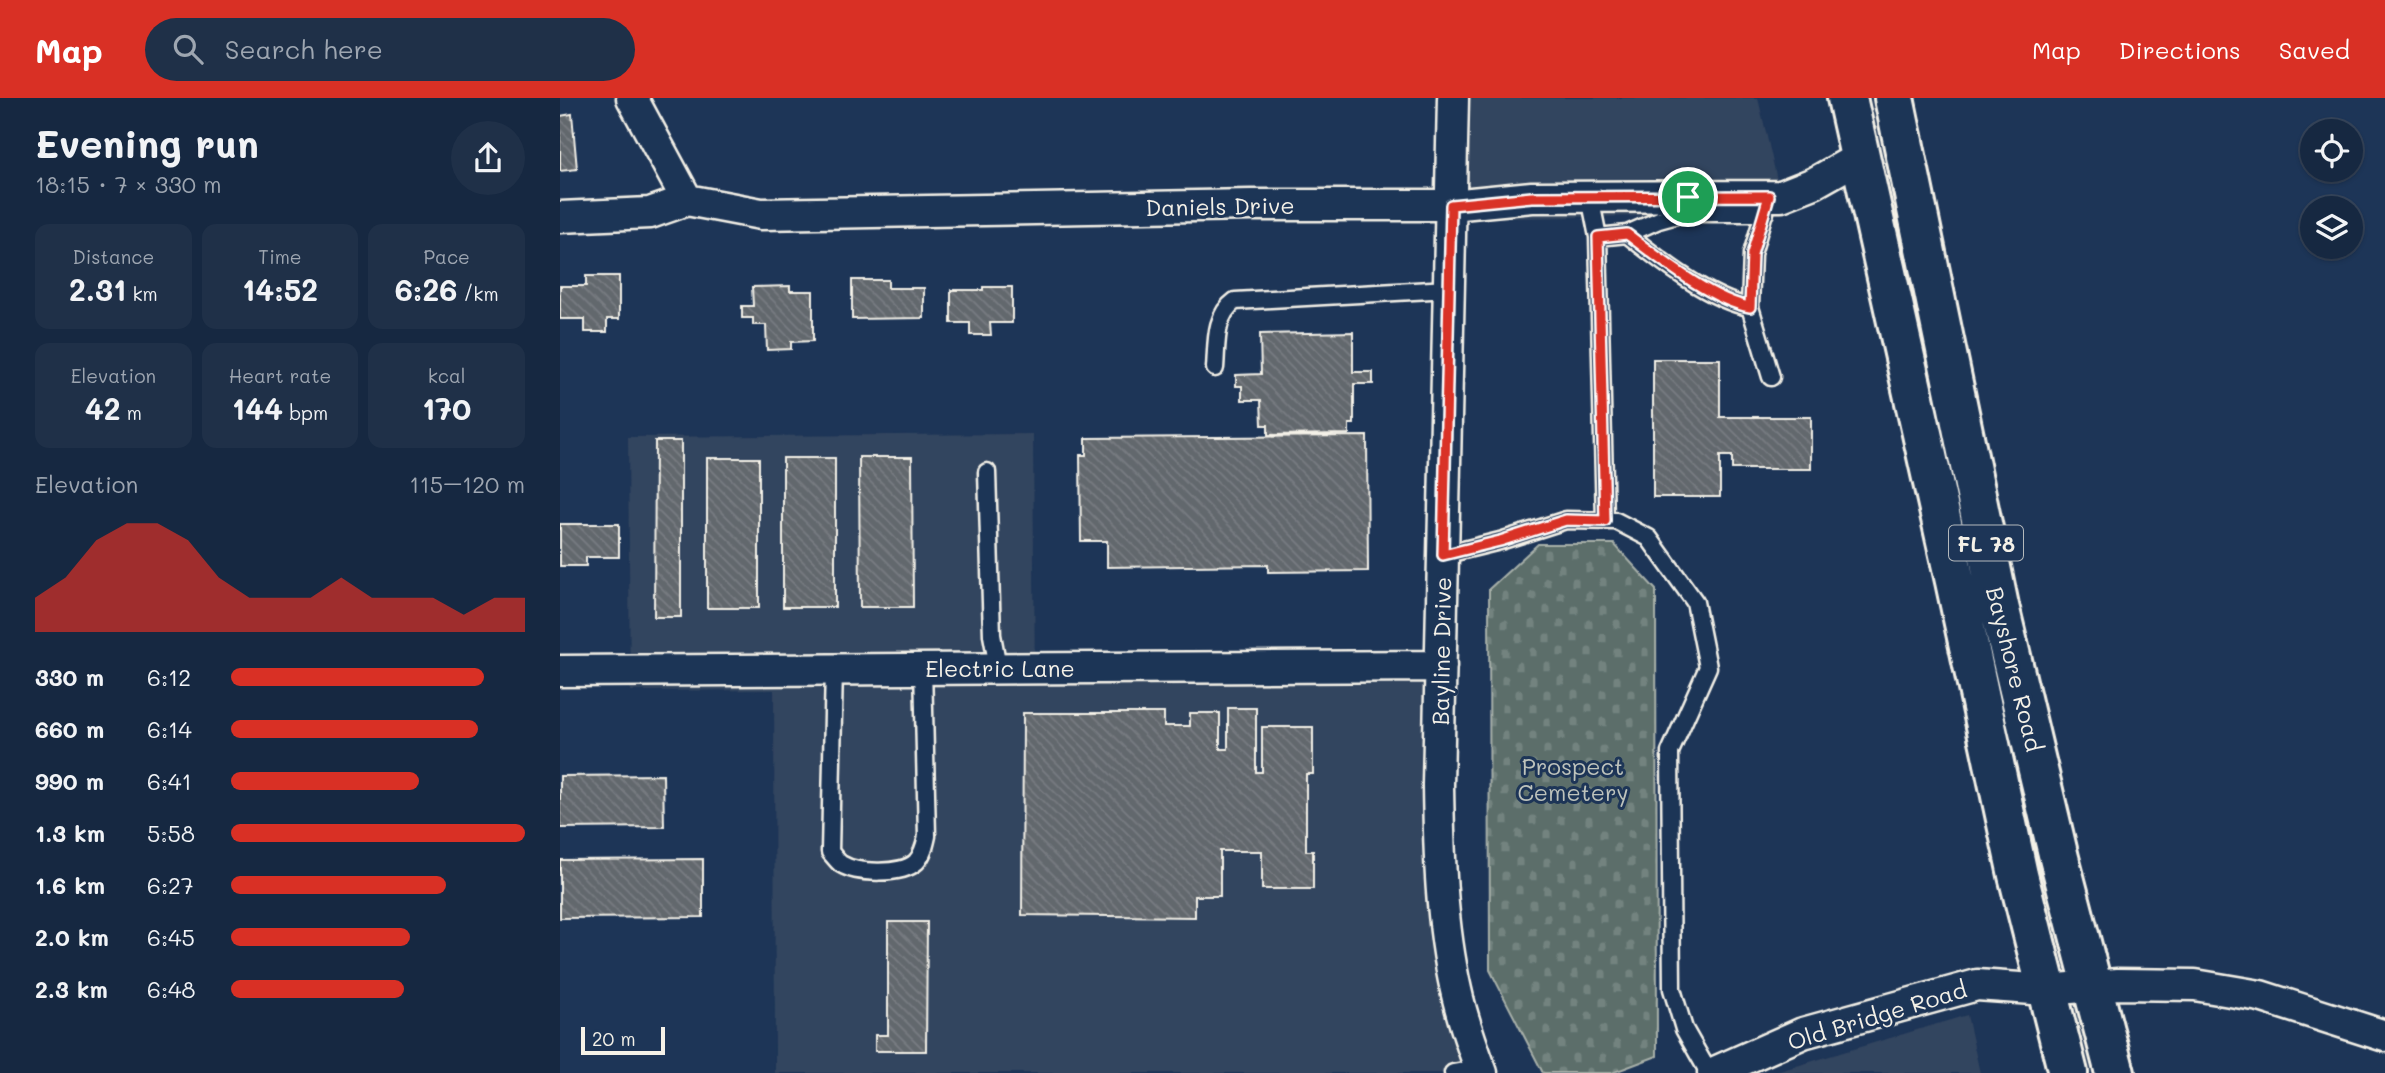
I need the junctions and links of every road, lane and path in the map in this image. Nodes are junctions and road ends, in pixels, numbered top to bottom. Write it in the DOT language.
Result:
graph roads {
  1 [pos="632,98"];
  2 [pos="1453,98"];
  3 [pos="1847,98"];
  4 [pos="1894,98"];
  5 [pos="1860,157"];
  6 [pos="1590,197"];
  7 [pos="687,200"];
  8 [pos="1767,204"];
  9 [pos="1451,205"];
  10 [pos="560,217"];
  11 [pos="1627,234"];
  12 [pos="1598,237"];
  13 [pos="1449,289"];
  14 [pos="1750,307"];
  15 [pos="1215,368"];
  16 [pos="1771,377"];
  17 [pos="986,472"];
  18 [pos="1605,521"];
  19 [pos="1443,555"];
  20 [pos="1441,666"];
  21 [pos="923,667"];
  22 [pos="998,667"];
  23 [pos="834,668"];
  24 [pos="560,671"];
  25 [pos="2092,986"];
  26 [pos="2047,990"];
  27 [pos="2385,1037"];
  28 [pos="1471,1071"];
  29 [pos="1711,1073"];
  30 [pos="2068,1073"];
  31 [pos="2115,1073"];
  1 -- 7 [label="street"];
  2 -- 9 [label="street, Bayline Drive"];
  3 -- 5 [label="main road, Bayshore Road / FL 78"];
  4 -- 25 [label="main road, Bayshore Road / FL 78"];
  5 -- 8 [label="street, Daniels Drive"];
  5 -- 26 [label="main road, Bayshore Road / FL 78"];
  6 -- 8 [label="street, Daniels Drive"];
  6 -- 9 [label="street, Daniels Drive"];
  6 -- 12 [label="lane"];
  7 -- 9 [label="street, Daniels Drive"];
  7 -- 10 [label="street"];
  8 -- 11 [label="lane"];
  8 -- 14 [label="lane"];
  9 -- 13 [label="street, Bayline Drive"];
  11 -- 12 [label="lane"];
  11 -- 14 [label="lane"];
  12 -- 18 [label="lane"];
  13 -- 15 [label="lane"];
  13 -- 19 [label="street, Bayline Drive"];
  14 -- 16 [label="lane"];
  17 -- 22 [label="lane"];
  18 -- 19 [label="lane"];
  18 -- 29 [label="lane"];
  19 -- 20 [label="street, Bayline Drive"];
  20 -- 22 [label="street, Electric Lane"];
  20 -- 28 [label="street, Bayline Drive"];
  21 -- 22 [label="street, Electric Lane"];
  21 -- 23 [label="street, Electric Lane"];
  21 -- 23 [label="lane"];
  23 -- 24 [label="street, Electric Lane"];
  25 -- 26 [label="street, Old Bridge Road"];
  25 -- 27 [label="street, Old Bridge Road"];
  25 -- 31 [label="main road, Bayshore Road / FL 78"];
  26 -- 29 [label="street, Old Bridge Road"];
  26 -- 30 [label="main road, Bayshore Road / FL 78"];
}
